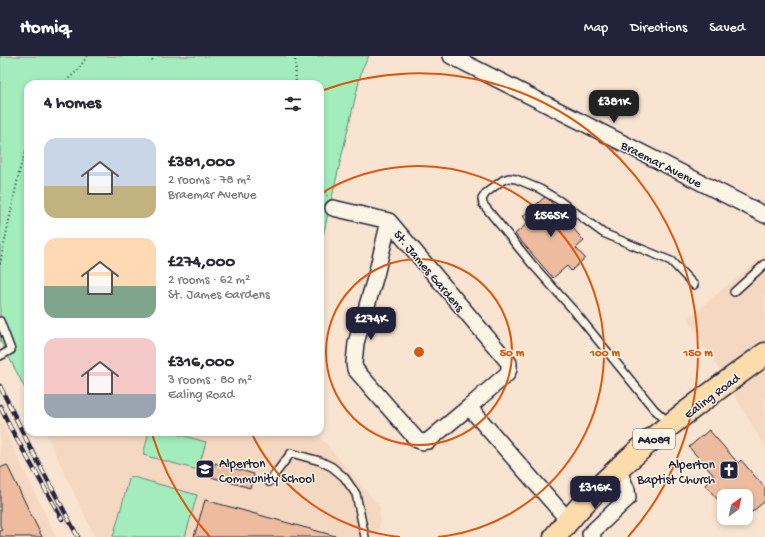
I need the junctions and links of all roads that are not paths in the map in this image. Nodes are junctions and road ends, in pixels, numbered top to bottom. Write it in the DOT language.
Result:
graph roads {
  1 [pos="451,56"];
  2 [pos="333,208"];
  3 [pos="765,215"];
  4 [pos="389,221"];
  5 [pos="765,264"];
  6 [pos="694,285"];
  7 [pos="734,292"];
  8 [pos="0,321"];
  9 [pos="765,354"];
  10 [pos="0,356"];
  11 [pos="469,407"];
  12 [pos="671,425"];
  13 [pos="618,469"];
  14 [pos="269,482"];
  15 [pos="562,529"];
  16 [pos="365,537"];
  17 [pos="593,537"];
  1 -- 3 [label="street, Braemar Avenue"];
  2 -- 4 [label="street"];
  4 -- 11 [label="street, St. James Gardens"];
  4 -- 11 [label="street, St. James Gardens"];
  5 -- 7 [label="lane"];
  6 -- 12 [label="lane"];
  8 -- 10 [label="lane"];
  9 -- 12 [label="main road, Ealing Road / A4089"];
  11 -- 15 [label="street"];
  12 -- 13 [label="main road, Ealing Road / A4089"];
  13 -- 15 [label="main road, Ealing Road / A4089"];
  13 -- 17 [label="street"];
  14 -- 16 [label="lane"];
}
